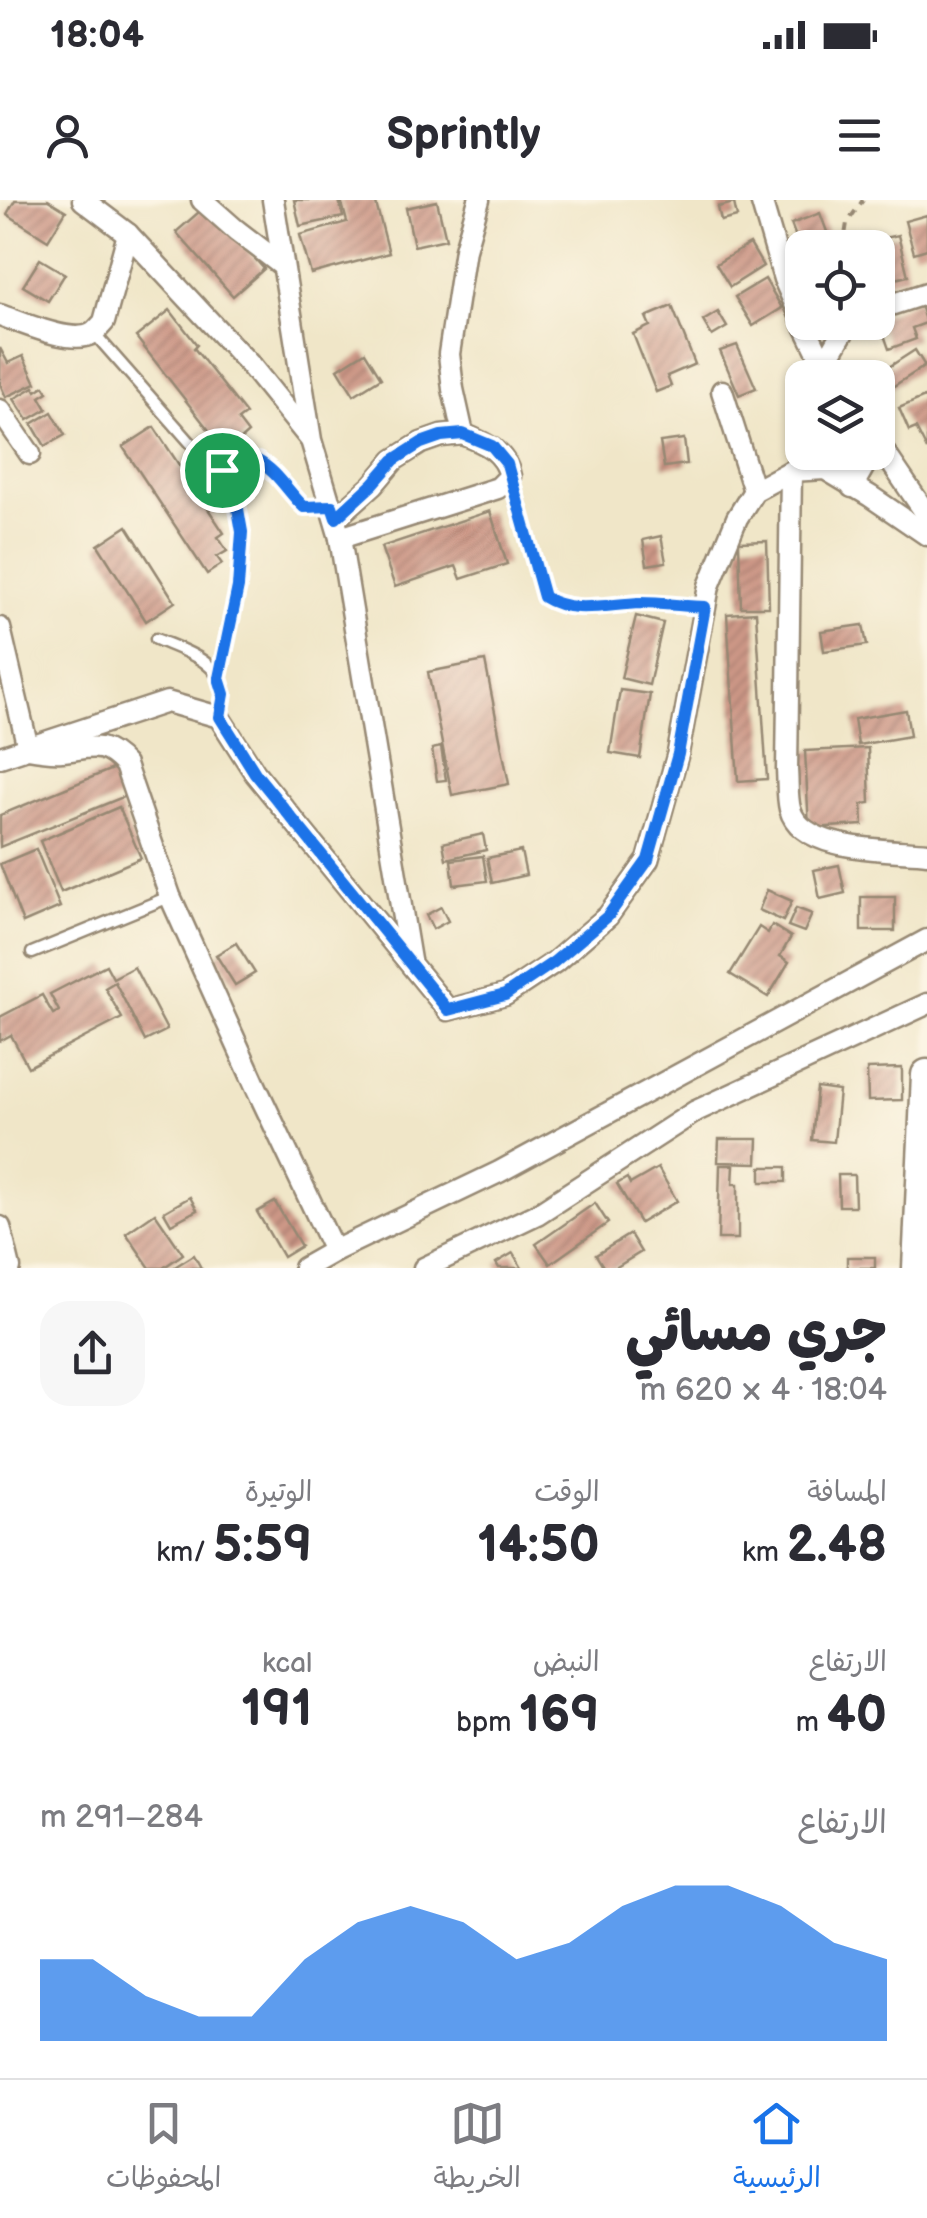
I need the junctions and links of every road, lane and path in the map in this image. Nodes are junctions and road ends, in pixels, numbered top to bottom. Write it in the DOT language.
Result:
graph roads {
  1 [pos="83,200"];
  2 [pos="202,200"];
  3 [pos="273,200"];
  4 [pos="479,200"];
  5 [pos="761,200"];
  6 [pos="863,200"];
  7 [pos="846,230"];
  8 [pos="128,234"];
  9 [pos="283,266"];
  10 [pos="785,281"];
  11 [pos="927,293"];
  12 [pos="895,304"];
  13 [pos="0,316"];
  14 [pos="94,332"];
  15 [pos="722,391"];
  16 [pos="0,410"];
  17 [pos="463,434"];
  18 [pos="311,440"];
  19 [pos="30,454"];
  20 [pos="895,468"];
  21 [pos="222,470"];
  22 [pos="862,470"];
  23 [pos="791,471"];
  24 [pos="510,476"];
  25 [pos="852,487"];
  26 [pos="754,490"];
  27 [pos="927,515"];
  28 [pos="336,521"];
  29 [pos="927,535"];
  30 [pos="705,607"];
  31 [pos="0,628"];
  32 [pos="156,640"];
  33 [pos="219,678"];
  34 [pos="220,717"];
  35 [pos="28,748"];
  36 [pos="0,757"];
  37 [pos="927,852"];
  38 [pos="170,896"];
  39 [pos="927,940"];
  40 [pos="32,953"];
  41 [pos="411,964"];
  42 [pos="927,1004"];
  43 [pos="927,1075"];
  44 [pos="0,1227"];
  45 [pos="334,1250"];
  46 [pos="10,1268"];
  47 [pos="304,1268"];
  48 [pos="424,1268"];
  49 [pos="918,1268"];
  1 -- 8 [label="street"];
  2 -- 9 [label="street"];
  3 -- 9 [label="street"];
  4 -- 17 [label="street"];
  5 -- 10 [label="street"];
  6 -- 7 [label="path"];
  8 -- 14 [label="street"];
  8 -- 18 [label="street"];
  9 -- 18 [label="street"];
  11 -- 12 [label="street"];
  13 -- 14 [label="street"];
  14 -- 21 [label="lane"];
  15 -- 26 [label="street"];
  16 -- 19 [label="street"];
  17 -- 24 [label="street"];
  17 -- 28 [label="street"];
  18 -- 28 [label="street"];
  20 -- 27 [label="street"];
  21 -- 28 [label="lane"];
  21 -- 33 [label="path"];
  22 -- 25 [label="street"];
  23 -- 25 [label="street"];
  23 -- 26 [label="street"];
  23 -- 37 [label="street"];
  24 -- 28 [label="street"];
  24 -- 30 [label="path"];
  25 -- 29 [label="street"];
  26 -- 30 [label="street"];
  28 -- 41 [label="street"];
  30 -- 41 [label="street"];
  31 -- 35 [label="street"];
  32 -- 33 [label="lane"];
  33 -- 34 [label="lane"];
  34 -- 35 [label="street"];
  34 -- 41 [label="street"];
  35 -- 36 [label="street"];
  35 -- 38 [label="street"];
  38 -- 40 [label="lane"];
  38 -- 45 [label="street"];
  39 -- 45 [label="street"];
  42 -- 48 [label="street"];
  43 -- 49 [label="street"];
  44 -- 46 [label="street"];
  45 -- 47 [label="street"];
}
